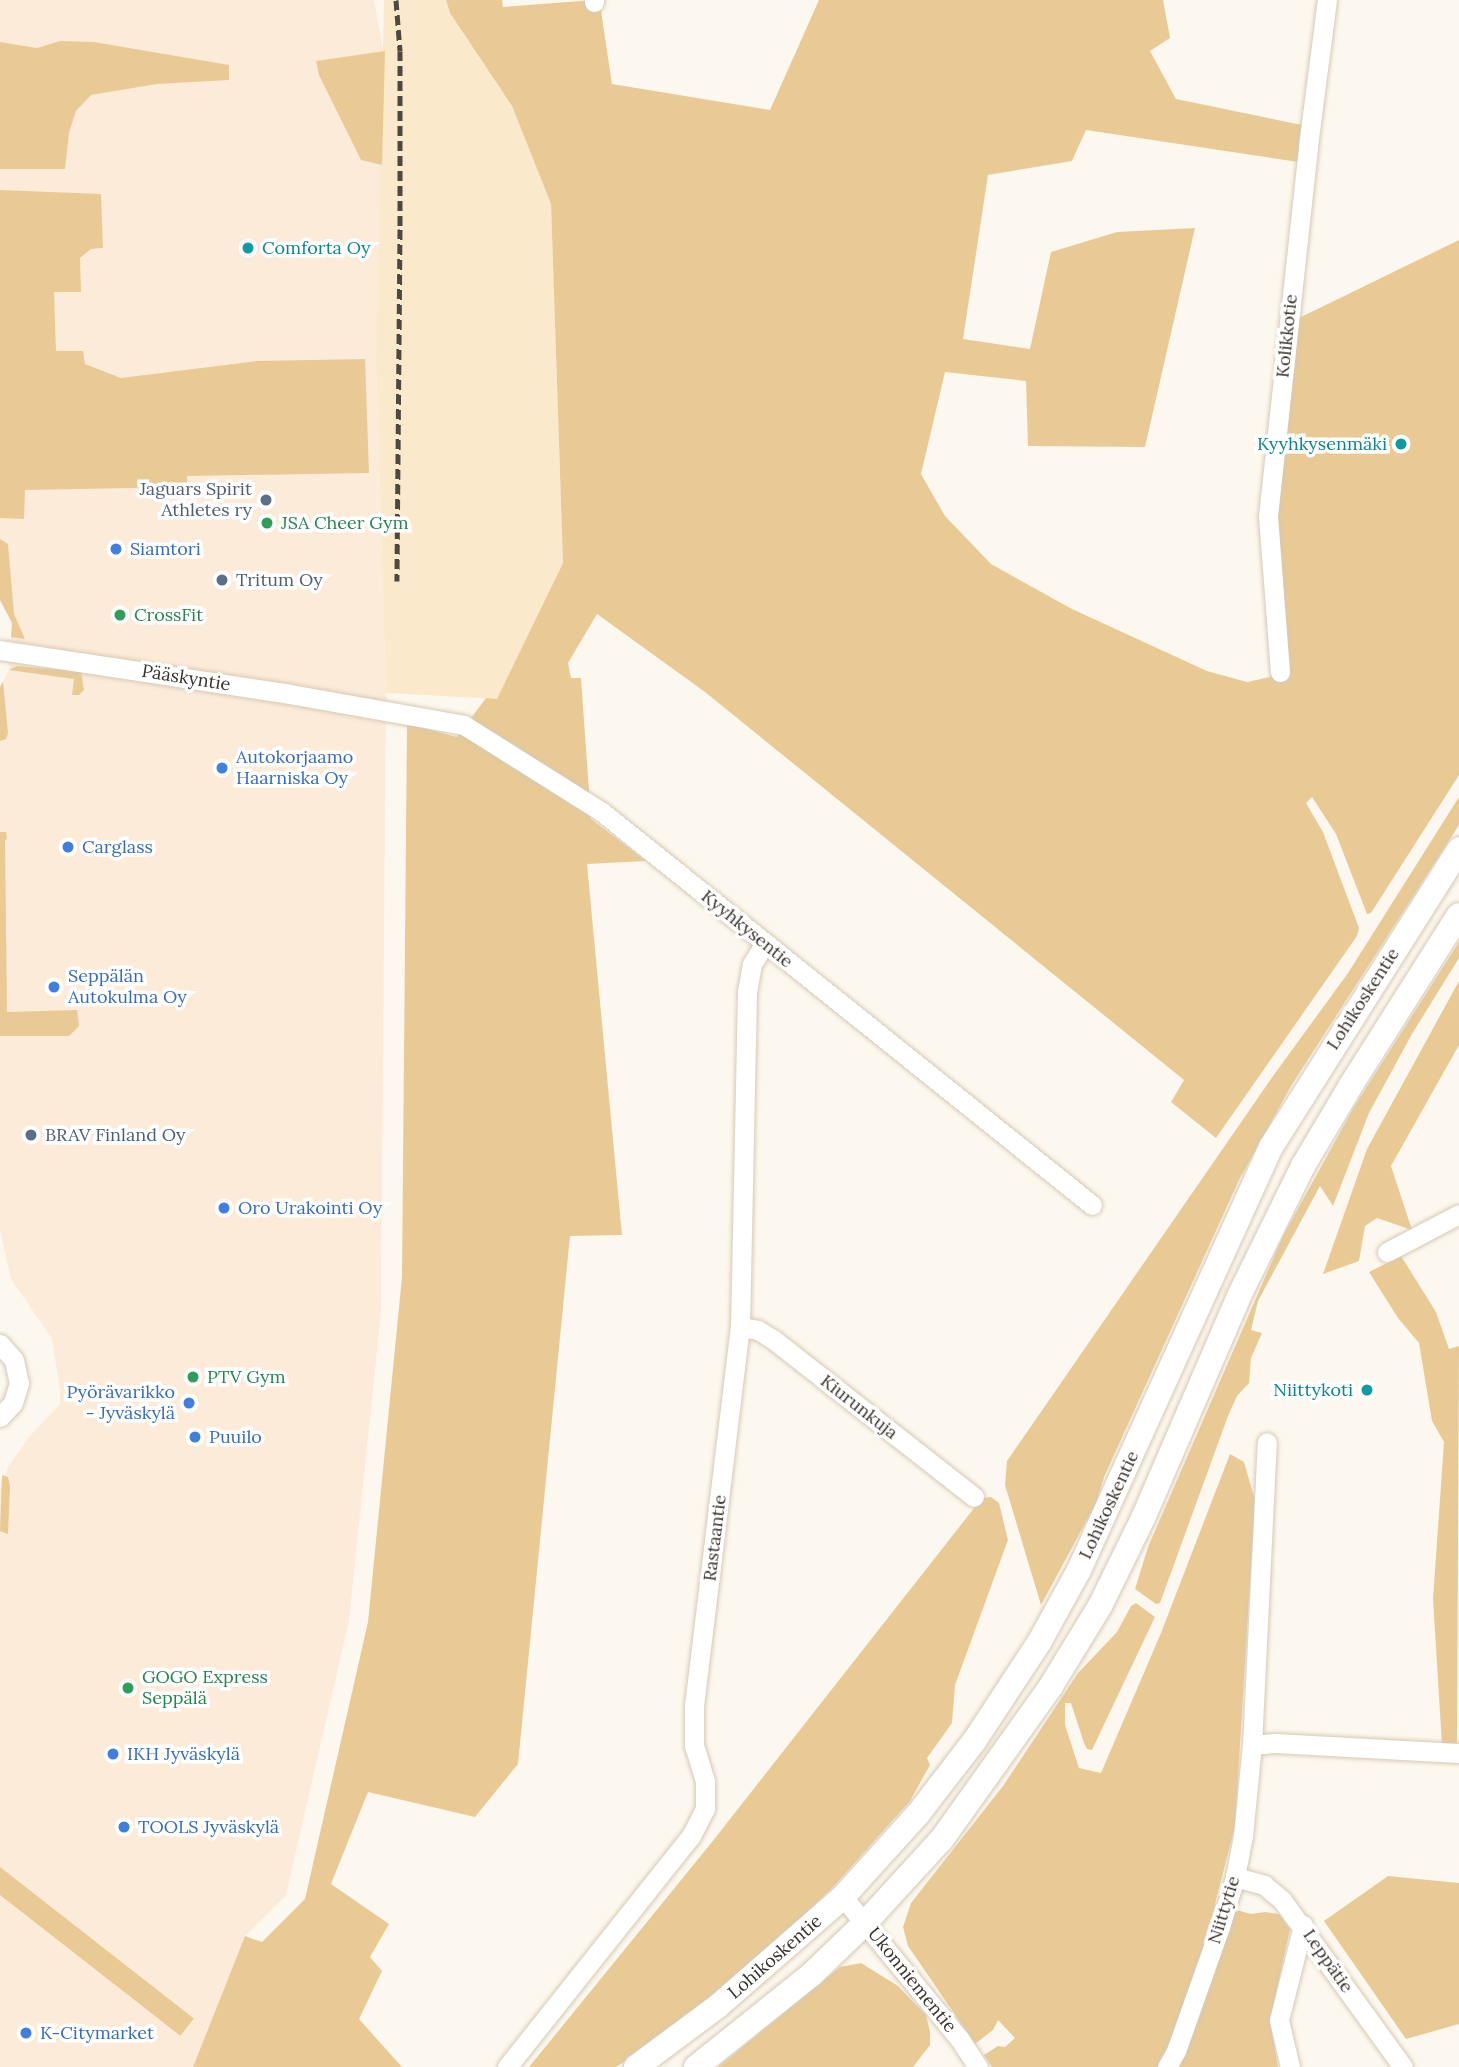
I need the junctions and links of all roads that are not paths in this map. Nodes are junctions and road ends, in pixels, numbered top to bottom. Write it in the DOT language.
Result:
graph roads {
  1 [pos="1327,0"];
  2 [pos="0,650"];
  3 [pos="1280,672"];
  4 [pos="372,708"];
  5 [pos="1459,850"];
  6 [pos="1459,915"];
  7 [pos="765,943"];
  8 [pos="1093,1205"];
  9 [pos="1459,1214"];
  10 [pos="1387,1252"];
  11 [pos="740,1327"];
  12 [pos="0,1344"];
  13 [pos="2,1417"];
  14 [pos="1267,1442"];
  15 [pos="974,1497"];
  16 [pos="1252,1745"];
  17 [pos="1459,1753"];
  18 [pos="1236,1877"];
  19 [pos="843,1897"];
  20 [pos="866,1923"];
  21 [pos="1303,1925"];
  22 [pos="507,2067"];
  23 [pos="636,2067"];
  24 [pos="696,2067"];
  25 [pos="978,2067"];
  26 [pos="1167,2067"];
  27 [pos="1290,2067"];
  28 [pos="1403,2067"];
  1 -- 3 [label="street, Kolikkotie"];
  2 -- 4 [label="street, Pääskyntie"];
  4 -- 7 [label="street, Kyyhkysentie"];
  5 -- 19 [label="main road, Lohikoskentie"];
  6 -- 20 [label="main road, Lohikoskentie"];
  7 -- 8 [label="street, Kyyhkysentie"];
  7 -- 11 [label="street, Rastaantie"];
  9 -- 10 [label="street"];
  11 -- 15 [label="street, Kiurunkuja"];
  11 -- 22 [label="street, Rastaantie"];
  12 -- 13 [label="street"];
  14 -- 16 [label="street, Niittytie"];
  16 -- 17 [label="street"];
  16 -- 18 [label="street, Niittytie"];
  18 -- 21 [label="street, Leppätie"];
  18 -- 26 [label="street, Niittytie"];
  19 -- 20 [label="street, Ukonniementie"];
  19 -- 23 [label="main road, Lohikoskentie"];
  20 -- 24 [label="main road, Lohikoskentie"];
  20 -- 25 [label="street, Ukonniementie"];
  21 -- 27 [label="street"];
  21 -- 28 [label="street, Leppätie"];
}
